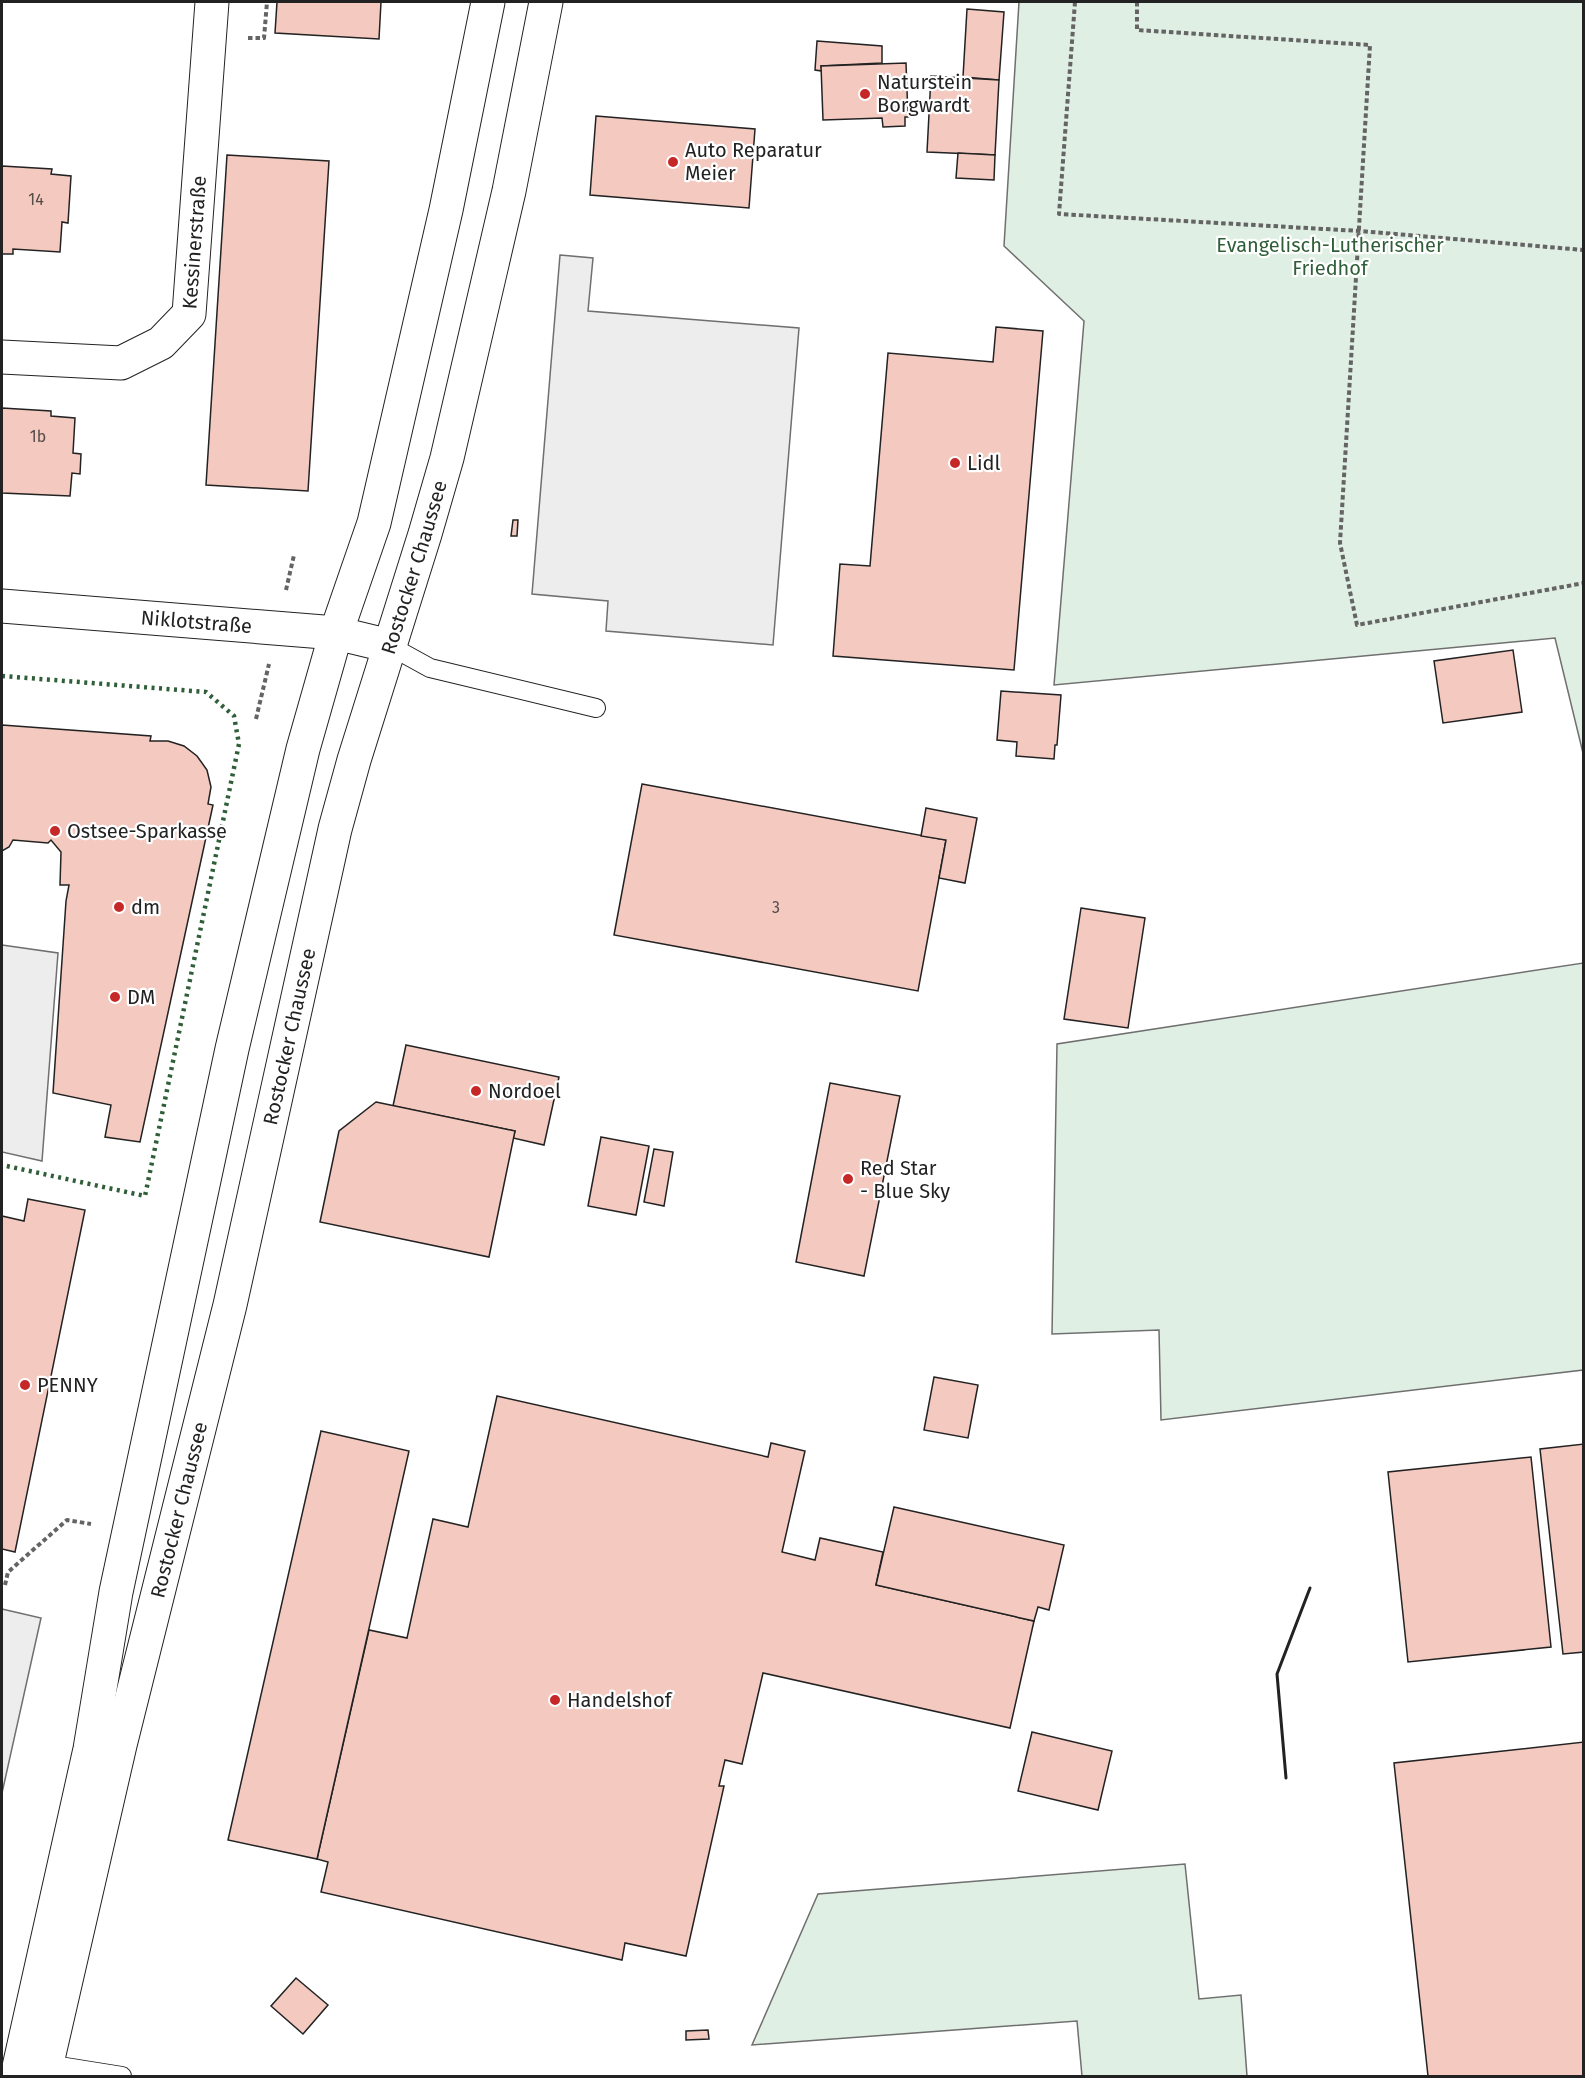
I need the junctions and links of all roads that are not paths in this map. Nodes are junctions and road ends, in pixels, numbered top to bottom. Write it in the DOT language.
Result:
graph roads {
  1 [pos="212,2"];
  2 [pos="488,2"];
  3 [pos="546,2"];
  4 [pos="2,357"];
  5 [pos="2,606"];
  6 [pos="336,633"];
  7 [pos="390,646"];
  8 [pos="596,708"];
  9 [pos="46,2070"];
  10 [pos="17,2076"];
  11 [pos="122,2076"];
  1 -- 4 [label="main road, Kessinerstraße"];
  2 -- 6 [label="main road"];
  3 -- 7 [label="main road, Rostocker Chaussee"];
  5 -- 6 [label="main road, Niklotstraße"];
  6 -- 7 [label="main road, Niklotstraße"];
  6 -- 10 [label="main road"];
  7 -- 8 [label="lane"];
  7 -- 9 [label="main road, Rostocker Chaussee"];
  9 -- 11 [label="lane"];
}
